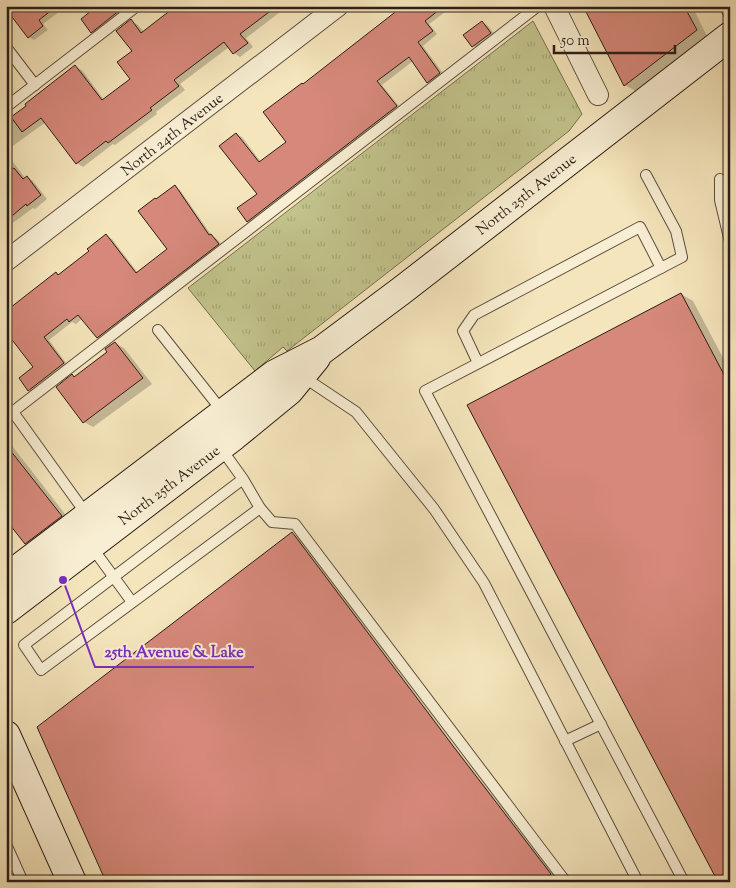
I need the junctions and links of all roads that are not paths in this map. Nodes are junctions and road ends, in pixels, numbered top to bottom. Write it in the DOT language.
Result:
graph roads {
  1 [pos="137,6"];
  2 [pos="338,6"];
  3 [pos="538,6"];
  4 [pos="554,6"];
  5 [pos="730,36"];
  6 [pos="6,47"];
  7 [pos="35,85"];
  8 [pos="598,95"];
  9 [pos="6,107"];
  10 [pos="646,175"];
  11 [pos="720,179"];
  12 [pos="730,242"];
  13 [pos="6,261"];
  14 [pos="661,268"];
  15 [pos="158,330"];
  16 [pos="322,350"];
  17 [pos="478,363"];
  18 [pos="302,376"];
  19 [pos="224,413"];
  20 [pos="10,415"];
  21 [pos="220,447"];
  22 [pos="243,479"];
  23 [pos="260,508"];
  24 [pos="88,516"];
  25 [pos="91,545"];
  26 [pos="114,577"];
  27 [pos="6,578"];
  28 [pos="132,602"];
  29 [pos="6,610"];
  30 [pos="601,724"];
  31 [pos="565,741"];
  32 [pos="10,750"];
  33 [pos="6,844"];
  34 [pos="23,882"];
  35 [pos="72,882"];
  36 [pos="566,882"];
  37 [pos="638,882"];
  38 [pos="684,882"];
  1 -- 7 [label="lane"];
  2 -- 13 [label="street, North 24th Avenue"];
  3 -- 20 [label="lane"];
  4 -- 8 [label="street"];
  5 -- 16 [label="main road, North 25th Avenue"];
  6 -- 7 [label="lane"];
  7 -- 9 [label="lane"];
  10 -- 14 [label="lane"];
  11 -- 12 [label="lane"];
  14 -- 17 [label="lane"];
  14 -- 17 [label="lane"];
  15 -- 19 [label="lane"];
  16 -- 18 [label="main road, North 25th Avenue"];
  16 -- 19 [label="main road, North 25th Avenue"];
  17 -- 30 [label="lane"];
  18 -- 21 [label="main road, North 25th Avenue"];
  18 -- 31 [label="lane"];
  19 -- 24 [label="main road, North 25th Avenue"];
  20 -- 24 [label="lane"];
  21 -- 22 [label="lane"];
  21 -- 25 [label="main road, North 25th Avenue"];
  22 -- 23 [label="lane"];
  22 -- 26 [label="lane"];
  23 -- 28 [label="lane"];
  23 -- 36 [label="lane"];
  24 -- 27 [label="main road, North 25th Avenue"];
  25 -- 26 [label="lane"];
  25 -- 29 [label="main road, North 25th Avenue"];
  26 -- 28 [label="lane"];
  26 -- 28 [label="lane"];
  30 -- 31 [label="lane"];
  30 -- 38 [label="lane"];
  31 -- 37 [label="lane"];
  32 -- 35 [label="main road"];
  33 -- 34 [label="lane"];
}
